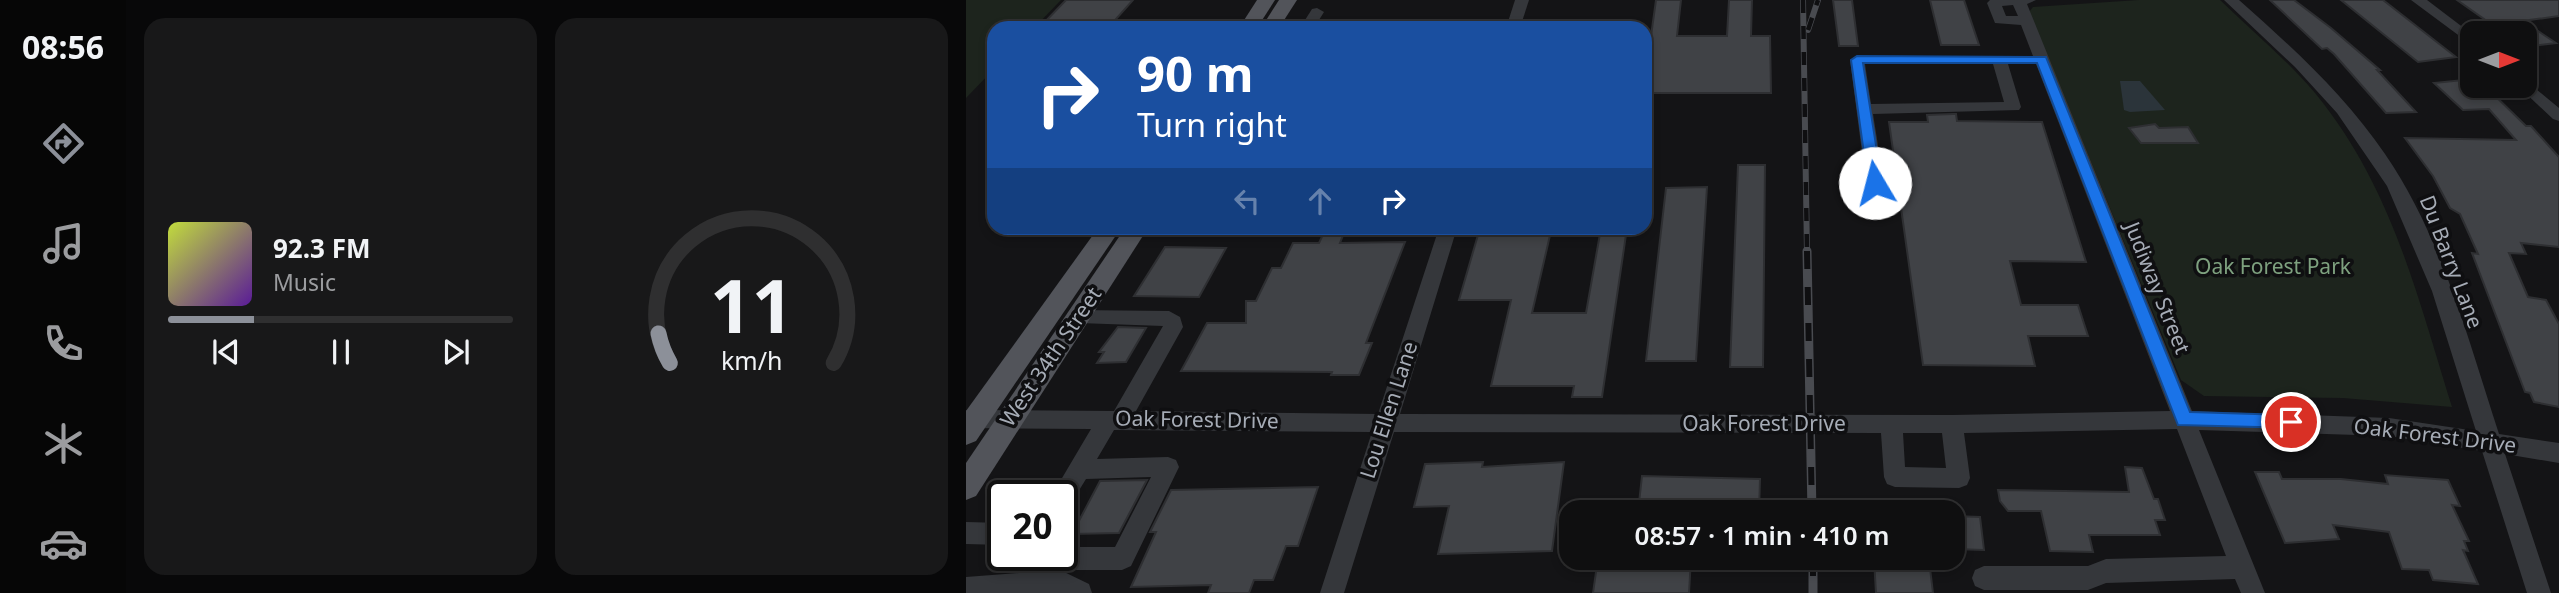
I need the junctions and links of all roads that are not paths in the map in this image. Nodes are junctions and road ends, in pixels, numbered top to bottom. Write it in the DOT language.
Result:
graph roads {
  1 [pos="1266,0"];
  2 [pos="1288,0"];
  3 [pos="1522,0"];
  4 [pos="2018,0"];
  5 [pos="2030,0"];
  6 [pos="2231,0"];
  7 [pos="2418,0"];
  8 [pos="1317,12"];
  9 [pos="1252,21"];
  10 [pos="1274,21"];
  11 [pos="1311,21"];
  12 [pos="1515,21"];
  13 [pos="2460,32"];
  14 [pos="1999,60"];
  15 [pos="2041,60"];
  16 [pos="2538,97"];
  17 [pos="1864,108"];
  18 [pos="2559,116"];
  19 [pos="1875,183"];
  20 [pos="1105,235"];
  21 [pos="1132,235"];
  22 [pos="1446,235"];
  23 [pos="1079,315"];
  24 [pos="1010,418"];
  25 [pos="1115,419"];
  26 [pos="2185,420"];
  27 [pos="969,424"];
  28 [pos="1384,424"];
  29 [pos="1891,424"];
  30 [pos="1952,424"];
  31 [pos="2490,441"];
  32 [pos="2559,453"];
  33 [pos="1079,469"];
  34 [pos="1073,480"];
  35 [pos="966,486"];
  36 [pos="966,533"];
  37 [pos="987,534"];
  38 [pos="1078,558"];
  39 [pos="2243,567"];
  40 [pos="1984,578"];
  41 [pos="966,589"];
  42 [pos="1080,593"];
  43 [pos="1332,593"];
  44 [pos="2253,593"];
  45 [pos="2539,593"];
  1 -- 9 [label="main road"];
  2 -- 10 [label="main road"];
  3 -- 12 [label="street"];
  4 -- 5 [label="street"];
  4 -- 15 [label="street, Judiway Street"];
  6 -- 31 [label="street, Du Barry Lane"];
  7 -- 13 [label="street"];
  8 -- 11 [label="street"];
  14 -- 15 [label="street"];
  14 -- 17 [label="street"];
  14 -- 17 [label="street"];
  15 -- 26 [label="street, Judiway Street"];
  16 -- 18 [label="street"];
  17 -- 19 [label="street"];
  20 -- 27 [label="main road, West 34th Street"];
  21 -- 23 [label="main road, West 34th Street"];
  22 -- 28 [label="street, Lou Ellen Lane"];
  23 -- 24 [label="main road, West 34th Street"];
  23 -- 25 [label="street"];
  24 -- 25 [label="street, Oak Forest Drive"];
  24 -- 27 [label="street, Oak Forest Drive"];
  24 -- 35 [label="main road, West 34th Street"];
  25 -- 28 [label="street, Oak Forest Drive"];
  25 -- 33 [label="street"];
  26 -- 30 [label="street, Oak Forest Drive"];
  26 -- 31 [label="street, Oak Forest Drive"];
  26 -- 39 [label="street, Judiway Street"];
  28 -- 29 [label="street, Oak Forest Drive"];
  28 -- 43 [label="street, Lou Ellen Lane"];
  29 -- 30 [label="street, Oak Forest Drive"];
  29 -- 30 [label="street"];
  31 -- 32 [label="street, Oak Forest Drive"];
  31 -- 45 [label="street, Du Barry Lane"];
  33 -- 34 [label="street"];
  33 -- 38 [label="street"];
  36 -- 37 [label="street"];
  39 -- 40 [label="street"];
  39 -- 44 [label="street, Judiway Street"];
  41 -- 42 [label="street"];
}
